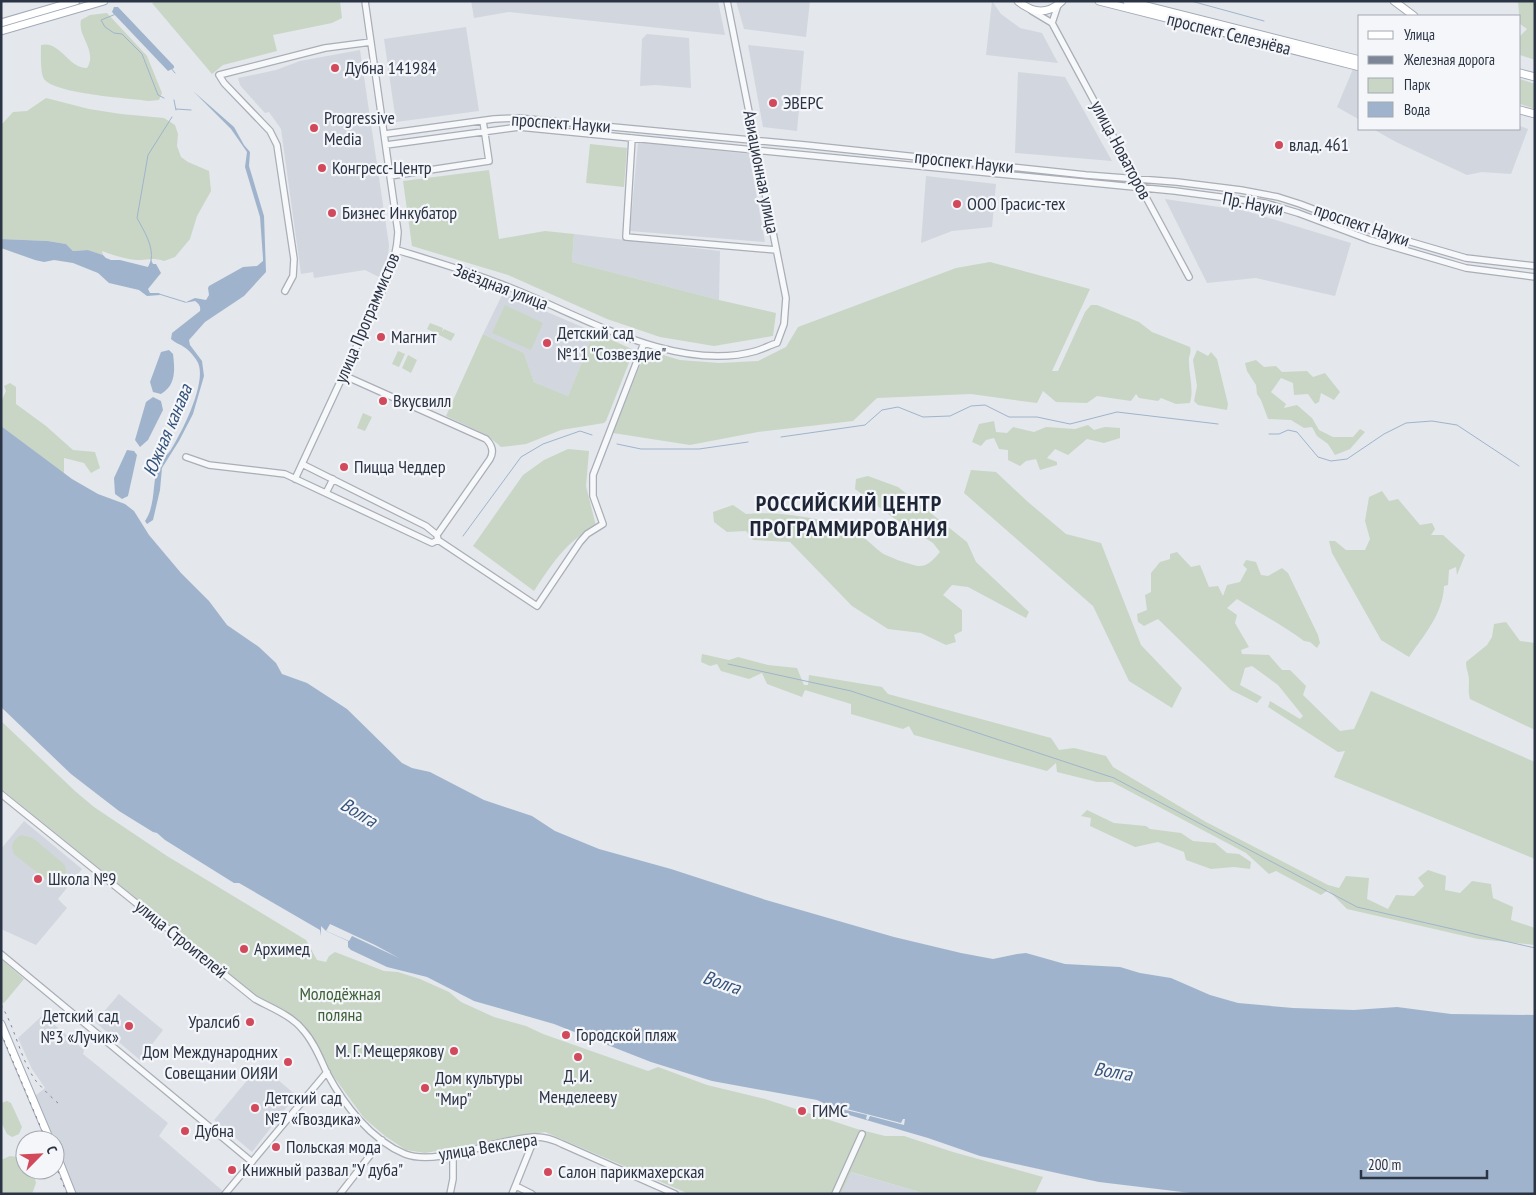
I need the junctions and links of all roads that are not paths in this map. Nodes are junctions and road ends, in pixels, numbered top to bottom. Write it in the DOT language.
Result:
graph roads {
  1 [pos="76,1"];
  2 [pos="104,1"];
  3 [pos="365,1"];
  4 [pos="727,1"];
  5 [pos="1098,1"];
  6 [pos="1127,1"];
  7 [pos="1394,1"];
  8 [pos="1019,2"];
  9 [pos="1061,2"];
  10 [pos="1028,9"];
  11 [pos="1413,15"];
  12 [pos="1,23"];
  13 [pos="1052,23"];
  14 [pos="1,31"];
  15 [pos="371,42"];
  16 [pos="1358,59"];
  17 [pos="1358,66"];
  18 [pos="1521,73"];
  19 [pos="1535,77"];
  20 [pos="1521,110"];
  21 [pos="1535,114"];
  22 [pos="483,121"];
  23 [pos="484,131"];
  24 [pos="384,134"];
  25 [pos="632,138"];
  26 [pos="754,140"];
  27 [pos="386,145"];
  28 [pos="756,151"];
  29 [pos="390,176"];
  30 [pos="1136,178"];
  31 [pos="1141,188"];
  32 [pos="1345,221"];
  33 [pos="1342,228"];
  34 [pos="397,250"];
  35 [pos="776,250"];
  36 [pos="1535,266"];
  37 [pos="1189,277"];
  38 [pos="1535,277"];
  39 [pos="285,291"];
  40 [pos="644,343"];
  41 [pos="777,343"];
  42 [pos="343,375"];
  43 [pos="186,457"];
  44 [pos="302,464"];
  45 [pos="295,479"];
  46 [pos="333,479"];
  47 [pos="326,493"];
  48 [pos="436,539"];
  49 [pos="1,794"];
  50 [pos="1,954"];
  51 [pos="1,1024"];
  52 [pos="327,1072"];
  53 [pos="46,1130"];
  54 [pos="862,1134"];
  55 [pos="535,1137"];
  56 [pos="382,1140"];
  57 [pos="453,1153"];
  58 [pos="252,1162"];
  59 [pos="65,1176"];
  60 [pos="516,1186"];
  61 [pos="72,1194"];
  62 [pos="225,1194"];
  63 [pos="340,1194"];
  64 [pos="450,1194"];
  65 [pos="512,1194"];
  66 [pos="532,1194"];
  67 [pos="675,1194"];
  68 [pos="835,1194"];
  1 -- 12 [label="main road"];
  2 -- 14 [label="main road"];
  3 -- 15 [label="street, улица Программистов"];
  4 -- 26 [label="street, Авиационная улица"];
  5 -- 17 [label="main road, проспект Селезнёва"];
  6 -- 16 [label="main road, проспект Селезнёва"];
  7 -- 11 [label="main road"];
  8 -- 10 [label="main road"];
  9 -- 10 [label="main road"];
  9 -- 13 [label="street"];
  10 -- 13 [label="street"];
  13 -- 30 [label="street, улица Новаторов"];
  15 -- 24 [label="street, улица Программистов"];
  15 -- 39 [label="street"];
  18 -- 19 [label="main road"];
  20 -- 21 [label="main road"];
  22 -- 23 [label="street"];
  22 -- 24 [label="street, проспект Науки"];
  22 -- 26 [label="street, проспект Науки"];
  23 -- 25 [label="street, проспект Науки"];
  23 -- 27 [label="street, проспект Науки"];
  23 -- 29 [label="street"];
  24 -- 27 [label="street, улица Программистов"];
  25 -- 28 [label="street, проспект Науки"];
  25 -- 35 [label="street"];
  26 -- 28 [label="street, Авиационная улица"];
  26 -- 30 [label="street, проспект Науки"];
  27 -- 29 [label="street, улица Программистов"];
  28 -- 31 [label="street, проспект Науки"];
  28 -- 35 [label="street, Авиационная улица"];
  29 -- 34 [label="street, улица Программистов"];
  30 -- 31 [label="street, улица Новаторов"];
  30 -- 32 [label="street, проспект Науки"];
  31 -- 33 [label="street, Пр. Науки"];
  31 -- 37 [label="street, улица Новаторов"];
  32 -- 33 [label="street"];
  32 -- 36 [label="street, проспект Науки"];
  33 -- 38 [label="street, Пр. Науки"];
  34 -- 40 [label="street, Звёздная улица"];
  34 -- 42 [label="street, улица Программистов"];
  35 -- 41 [label="street, Авиационная улица"];
  40 -- 41 [label="street, Звёздная улица"];
  40 -- 48 [label="street"];
  42 -- 44 [label="street, улица Программистов"];
  42 -- 48 [label="street"];
  43 -- 45 [label="street"];
  44 -- 45 [label="street, улица Программистов"];
  44 -- 46 [label="street"];
  45 -- 47 [label="street"];
  46 -- 47 [label="street"];
  46 -- 48 [label="street"];
  47 -- 48 [label="street"];
  49 -- 52 [label="street, улица Строителей"];
  50 -- 58 [label="street"];
  51 -- 53 [label="main road"];
  52 -- 56 [label="street, улица Векслера"];
  52 -- 58 [label="street"];
  54 -- 68 [label="street"];
  55 -- 57 [label="street, улица Векслера"];
  55 -- 60 [label="street"];
  55 -- 67 [label="street, улица Векслера"];
  56 -- 57 [label="street, улица Векслера"];
  56 -- 63 [label="street"];
  57 -- 64 [label="street"];
  58 -- 62 [label="street"];
  59 -- 61 [label="main road"];
  60 -- 65 [label="street"];
  60 -- 66 [label="street"];
}
